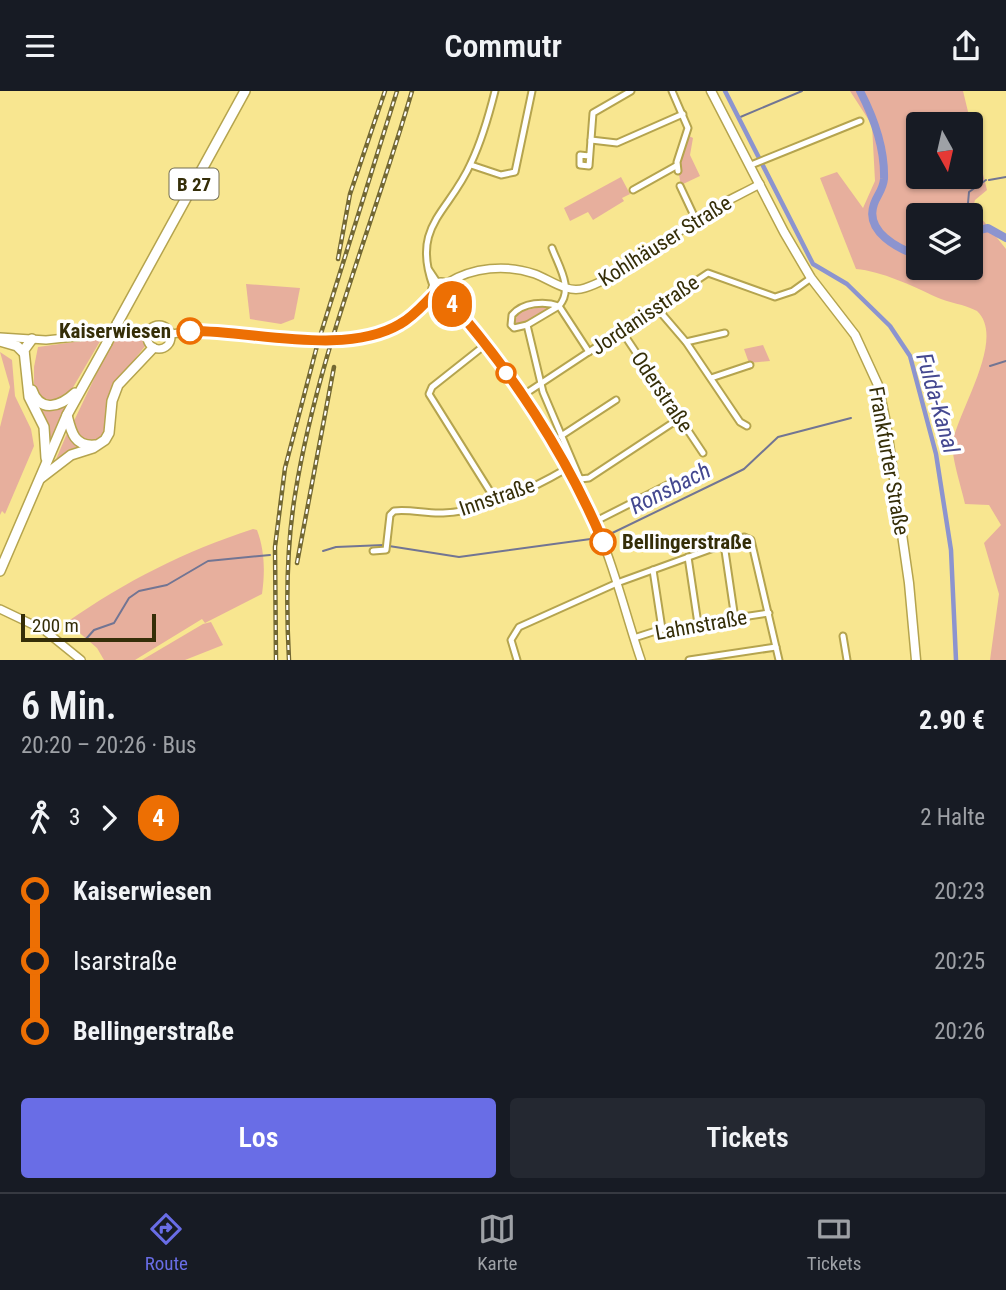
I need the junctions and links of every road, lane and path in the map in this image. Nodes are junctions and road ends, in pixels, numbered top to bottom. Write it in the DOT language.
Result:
graph roads {
  1 [pos="245,91"];
  2 [pos="495,91"];
  3 [pos="532,91"];
  4 [pos="631,91"];
  5 [pos="672,91"];
  6 [pos="711,91"];
  7 [pos="683,114"];
  8 [pos="860,121"];
  9 [pos="591,140"];
  10 [pos="589,156"];
  11 [pos="757,163"];
  12 [pos="471,165"];
  13 [pos="760,184"];
  14 [pos="680,186"];
  15 [pos="633,190"];
  16 [pos="696,220"];
  17 [pos="552,248"];
  18 [pos="809,279"];
  19 [pos="447,283"];
  20 [pos="434,288"];
  21 [pos="567,289"];
  22 [pos="447,298"];
  23 [pos="559,306"];
  24 [pos="656,307"];
  25 [pos="527,325"];
  26 [pos="621,330"];
  27 [pos="725,333"];
  28 [pos="170,334"];
  29 [pos="0,339"];
  30 [pos="32,339"];
  31 [pos="150,342"];
  32 [pos="686,342"];
  33 [pos="485,345"];
  34 [pos="589,352"];
  35 [pos="24,353"];
  36 [pos="750,365"];
  37 [pos="712,378"];
  38 [pos="541,384"];
  39 [pos="81,387"];
  40 [pos="522,396"];
  41 [pos="617,400"];
  42 [pos="67,415"];
  43 [pos="680,418"];
  44 [pos="747,426"];
  45 [pos="561,436"];
  46 [pos="101,444"];
  47 [pos="704,453"];
  48 [pos="46,463"];
  49 [pos="566,469"];
  50 [pos="39,479"];
  51 [pos="669,484"];
  52 [pos="496,501"];
  53 [pos="594,522"];
  54 [pos="724,544"];
  55 [pos="373,551"];
  56 [pos="688,557"];
  57 [pos="653,570"];
  58 [pos="0,571"];
  59 [pos="617,583"];
  60 [pos="0,609"];
  61 [pos="769,614"];
  62 [pos="735,619"];
  63 [pos="698,624"];
  64 [pos="662,629"];
  65 [pos="843,636"];
  66 [pos="634,638"];
  67 [pos="776,647"];
  68 [pos="81,660"];
  69 [pos="517,660"];
  70 [pos="641,660"];
  71 [pos="689,660"];
  72 [pos="779,660"];
  73 [pos="847,660"];
  74 [pos="918,660"];
  1 -- 39 [label="highway, B 27, bridge"];
  2 -- 12 [label="street"];
  3 -- 12 [label="street"];
  4 -- 9 [label="street"];
  5 -- 7 [label="street"];
  6 -- 11 [label="main road, Frankfurter Straße"];
  7 -- 9 [label="street"];
  7 -- 15 [label="street"];
  8 -- 11 [label="street"];
  9 -- 10 [label="street"];
  11 -- 13 [label="main road, Frankfurter Straße"];
  12 -- 20 [label="street"];
  13 -- 16 [label="main road, Kohlhäuser Straße"];
  13 -- 18 [label="main road, Frankfurter Straße"];
  14 -- 16 [label="street"];
  16 -- 21 [label="main road, Kohlhäuser Straße"];
  17 -- 21 [label="street, Kohlhäuser Straße"];
  18 -- 24 [label="street, Jordanisstraße"];
  18 -- 74 [label="main road, Frankfurter Straße"];
  19 -- 20 [label="main road"];
  19 -- 21 [label="main road"];
  19 -- 22 [label="main road"];
  20 -- 22 [label="main road"];
  20 -- 28 [label="main road"];
  21 -- 23 [label="street"];
  22 -- 33 [label="main road"];
  23 -- 25 [label="street"];
  23 -- 25 [label="street"];
  23 -- 34 [label="street"];
  24 -- 26 [label="street, Jordanisstraße"];
  24 -- 32 [label="street"];
  25 -- 38 [label="street"];
  26 -- 34 [label="street, Jordanisstraße"];
  26 -- 43 [label="street, Oderstraße"];
  27 -- 32 [label="street"];
  28 -- 31 [label="main road"];
  28 -- 31 [label="main road"];
  29 -- 30 [label="main road"];
  29 -- 35 [label="highway"];
  30 -- 31 [label="main road"];
  30 -- 35 [label="highway"];
  30 -- 39 [label="highway"];
  31 -- 46 [label="highway"];
  32 -- 37 [label="street"];
  33 -- 40 [label="main road"];
  33 -- 52 [label="street"];
  34 -- 38 [label="street, Jordanisstraße"];
  35 -- 48 [label="highway"];
  36 -- 37 [label="street"];
  37 -- 44 [label="street"];
  38 -- 40 [label="street, Jordanisstraße"];
  38 -- 45 [label="street"];
  39 -- 42 [label="highway, B 27"];
  40 -- 49 [label="main road"];
  41 -- 45 [label="street"];
  42 -- 46 [label="highway"];
  42 -- 48 [label="highway, B 27"];
  43 -- 45 [label="street"];
  43 -- 47 [label="street, Oderstraße"];
  46 -- 50 [label="highway"];
  48 -- 50 [label="highway, B 27"];
  49 -- 52 [label="street, Innstraße"];
  49 -- 53 [label="main road"];
  50 -- 58 [label="highway, B 27"];
  51 -- 53 [label="street"];
  52 -- 55 [label="street, Innstraße"];
  53 -- 59 [label="main road"];
  54 -- 56 [label="street"];
  54 -- 61 [label="street"];
  54 -- 62 [label="street"];
  56 -- 57 [label="street"];
  56 -- 63 [label="street"];
  57 -- 59 [label="street"];
  57 -- 64 [label="street"];
  59 -- 66 [label="main road"];
  59 -- 69 [label="street"];
  60 -- 68 [label="main road"];
  61 -- 62 [label="street, Lahnstraße"];
  61 -- 67 [label="street"];
  62 -- 63 [label="street, Lahnstraße"];
  63 -- 64 [label="street, Lahnstraße"];
  64 -- 66 [label="street, Lahnstraße"];
  65 -- 73 [label="street"];
  66 -- 70 [label="main road"];
  67 -- 71 [label="street"];
  67 -- 72 [label="street"];
}
